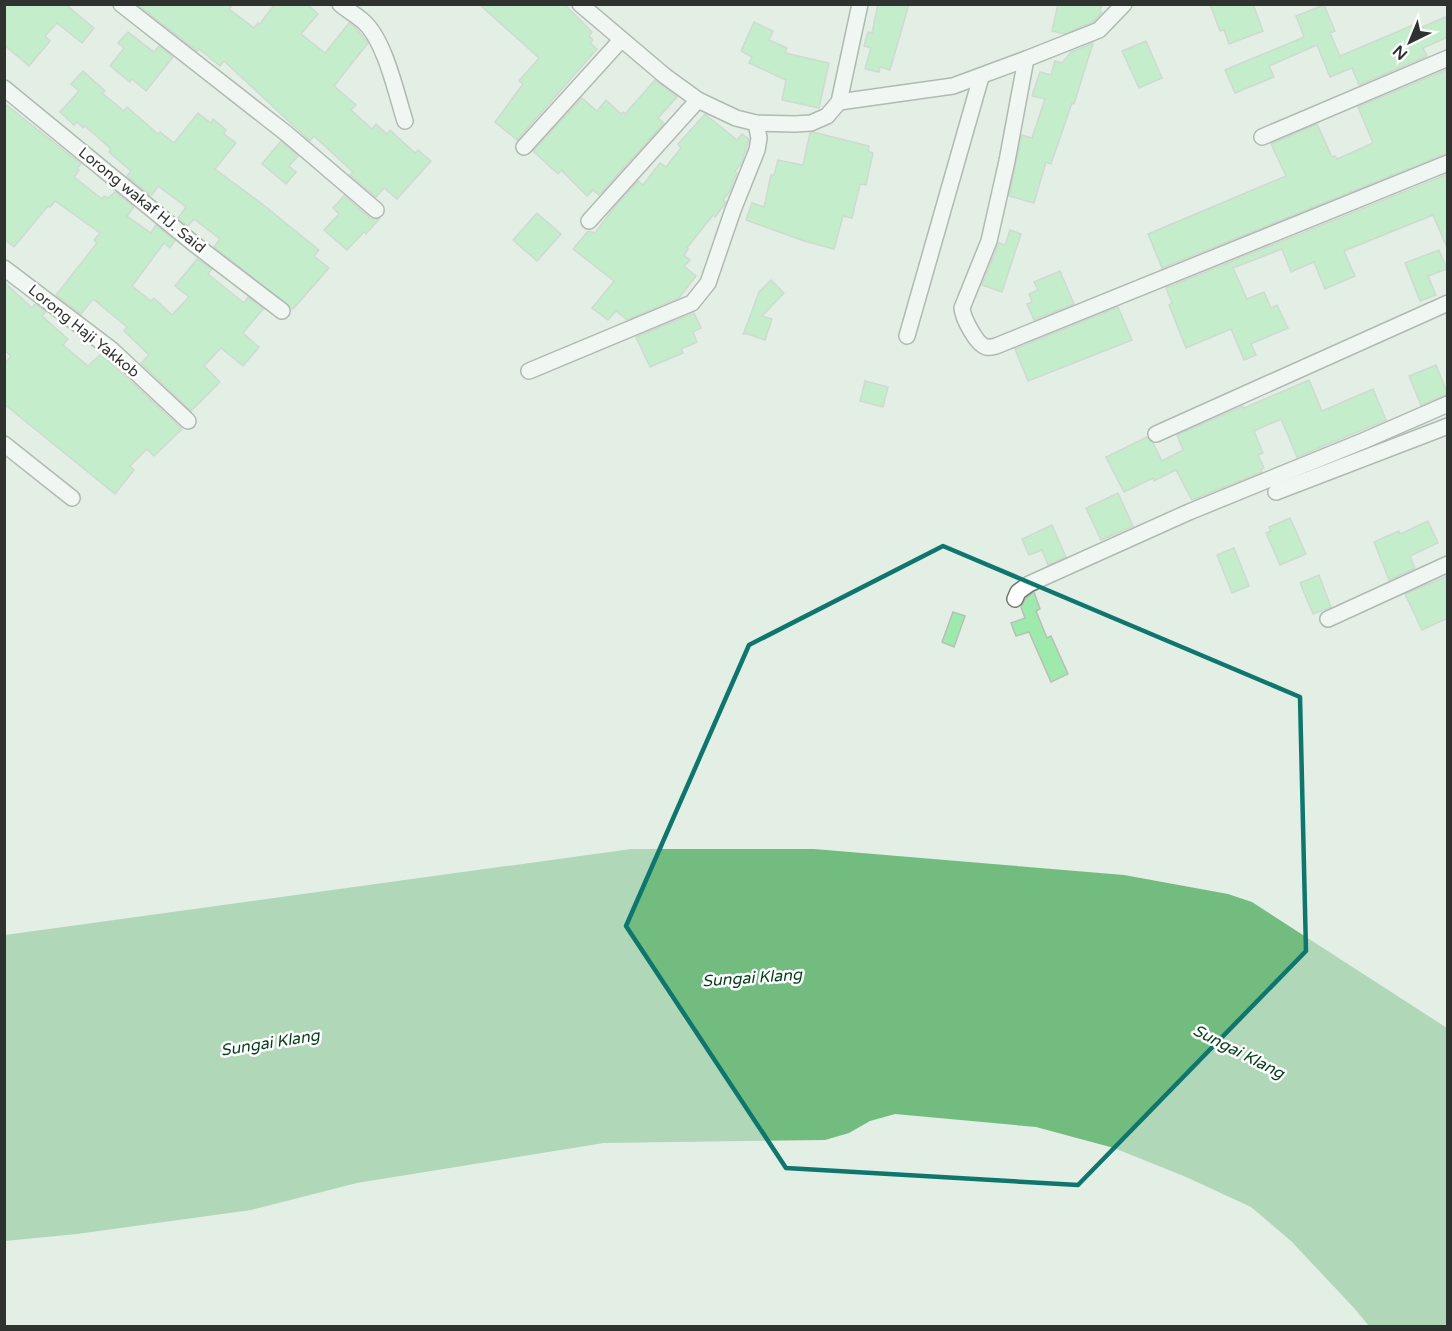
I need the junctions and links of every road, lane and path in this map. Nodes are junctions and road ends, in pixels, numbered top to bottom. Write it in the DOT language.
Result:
graph roads {
  1 [pos="121,4"];
  2 [pos="340,4"];
  3 [pos="580,4"];
  4 [pos="860,4"];
  5 [pos="1124,4"];
  6 [pos="621,40"];
  7 [pos="1026,58"];
  8 [pos="1448,58"];
  9 [pos="981,77"];
  10 [pos="4,88"];
  11 [pos="698,100"];
  12 [pos="839,102"];
  13 [pos="405,121"];
  14 [pos="756,123"];
  15 [pos="1262,137"];
  16 [pos="524,147"];
  17 [pos="1448,163"];
  18 [pos="376,210"];
  19 [pos="589,221"];
  20 [pos="4,268"];
  21 [pos="1448,303"];
  22 [pos="282,311"];
  23 [pos="907,336"];
  24 [pos="528,371"];
  25 [pos="1448,404"];
  26 [pos="188,421"];
  27 [pos="1448,426"];
  28 [pos="1156,434"];
  29 [pos="4,444"];
  30 [pos="1276,492"];
  31 [pos="72,498"];
  32 [pos="1448,564"];
  33 [pos="1015,599"];
  34 [pos="1328,619"];
  1 -- 18 [label="street"];
  2 -- 13 [label="street"];
  3 -- 6 [label="street"];
  4 -- 12 [label="street"];
  5 -- 7 [label="street"];
  6 -- 11 [label="street"];
  6 -- 16 [label="street"];
  7 -- 9 [label="street"];
  7 -- 17 [label="street"];
  8 -- 15 [label="street"];
  9 -- 12 [label="street"];
  9 -- 23 [label="street"];
  10 -- 22 [label="street, Lorong wakaf HJ. Said"];
  11 -- 14 [label="street"];
  11 -- 19 [label="street"];
  12 -- 14 [label="street"];
  14 -- 24 [label="street"];
  20 -- 26 [label="street, Lorong Haji Yakkob"];
  21 -- 28 [label="street"];
  25 -- 33 [label="street"];
  27 -- 30 [label="street"];
  29 -- 31 [label="street"];
  32 -- 34 [label="street"];
}
